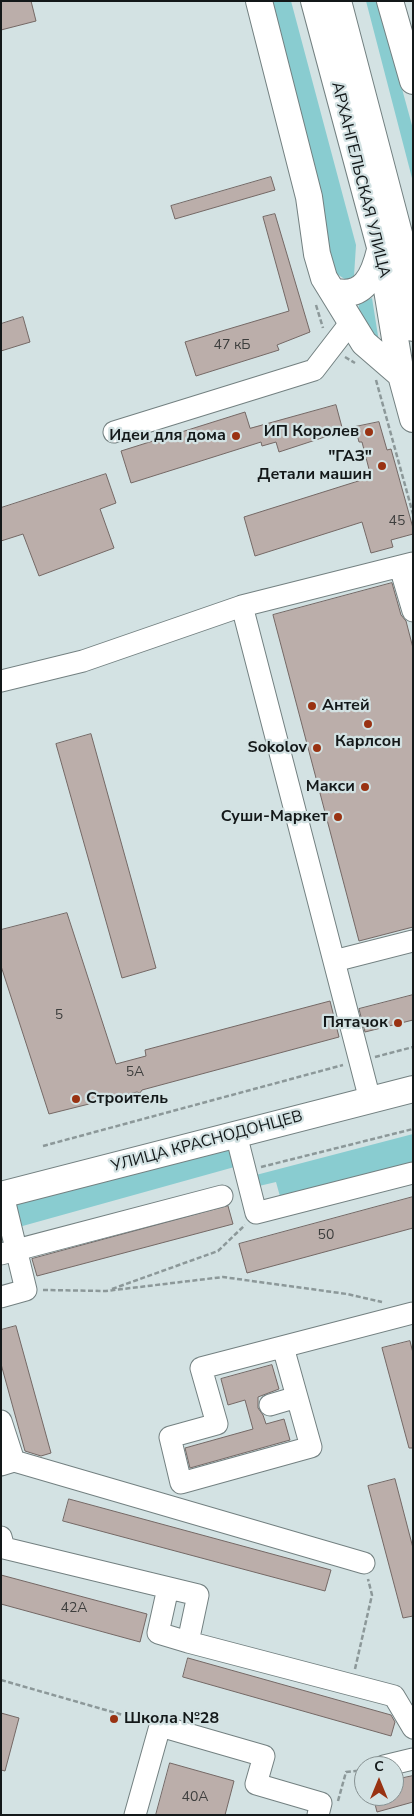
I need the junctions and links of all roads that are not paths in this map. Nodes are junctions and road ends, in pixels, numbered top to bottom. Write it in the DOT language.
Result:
graph roads {
  1 [pos="259,1"];
  2 [pos="314,1"];
  3 [pos="338,1"];
  4 [pos="390,1"];
  5 [pos="411,65"];
  6 [pos="398,247"];
  7 [pos="333,292"];
  8 [pos="351,322"];
  9 [pos="413,328"];
  10 [pos="402,375"];
  11 [pos="413,419"];
  12 [pos="114,432"];
  13 [pos="406,565"];
  14 [pos="242,606"];
  15 [pos="413,611"];
  16 [pos="1,681"];
  17 [pos="413,941"];
  18 [pos="334,961"];
  19 [pos="413,1089"];
  20 [pos="370,1100"];
  21 [pos="236,1134"];
  22 [pos="413,1173"];
  23 [pos="2,1195"];
  24 [pos="222,1196"];
  25 [pos="9,1252"];
  26 [pos="1,1297"];
  27 [pos="413,1313"];
  28 [pos="282,1347"];
  29 [pos="297,1397"];
  30 [pos="270,1405"];
  31 [pos="1,1421"];
  32 [pos="7,1463"];
  33 [pos="1,1537"];
  34 [pos="364,1563"];
  35 [pos="168,1588"];
  36 [pos="188,1642"];
  37 [pos="413,1728"];
  38 [pos="327,1810"];
  39 [pos="135,1815"];
  1 -- 7 [label="main road"];
  2 -- 6 [label="main road, АРХАНГЕЛЬСКАЯ УЛИЦА"];
  3 -- 6 [label="main road, АРХАНГЕЛЬСКАЯ УЛИЦА"];
  4 -- 5 [label="main road"];
  6 -- 7 [label="main road"];
  6 -- 9 [label="main road, АРХАНГЕЛЬСКАЯ УЛИЦА"];
  6 -- 10 [label="main road, АРХАНГЕЛЬСКАЯ УЛИЦА"];
  7 -- 8 [label="main road"];
  8 -- 10 [label="main road"];
  8 -- 12 [label="street"];
  10 -- 11 [label="main road, АРХАНГЕЛЬСКАЯ УЛИЦА"];
  13 -- 14 [label="street"];
  13 -- 15 [label="street"];
  14 -- 16 [label="street"];
  14 -- 18 [label="street"];
  17 -- 18 [label="street"];
  18 -- 20 [label="street"];
  19 -- 20 [label="main road, УЛИЦА КРАСНОДОНЦЕВ"];
  20 -- 21 [label="main road, УЛИЦА КРАСНОДОНЦЕВ"];
  21 -- 22 [label="street"];
  21 -- 23 [label="main road, УЛИЦА КРАСНОДОНЦЕВ"];
  23 -- 25 [label="street"];
  24 -- 25 [label="street"];
  25 -- 26 [label="street"];
  27 -- 28 [label="street"];
  28 -- 29 [label="street"];
  28 -- 29 [label="street"];
  29 -- 30 [label="street"];
  31 -- 32 [label="street"];
  32 -- 34 [label="street"];
  33 -- 35 [label="street"];
  35 -- 36 [label="street"];
  35 -- 36 [label="street"];
  36 -- 37 [label="street"];
  38 -- 39 [label="street"];
}
